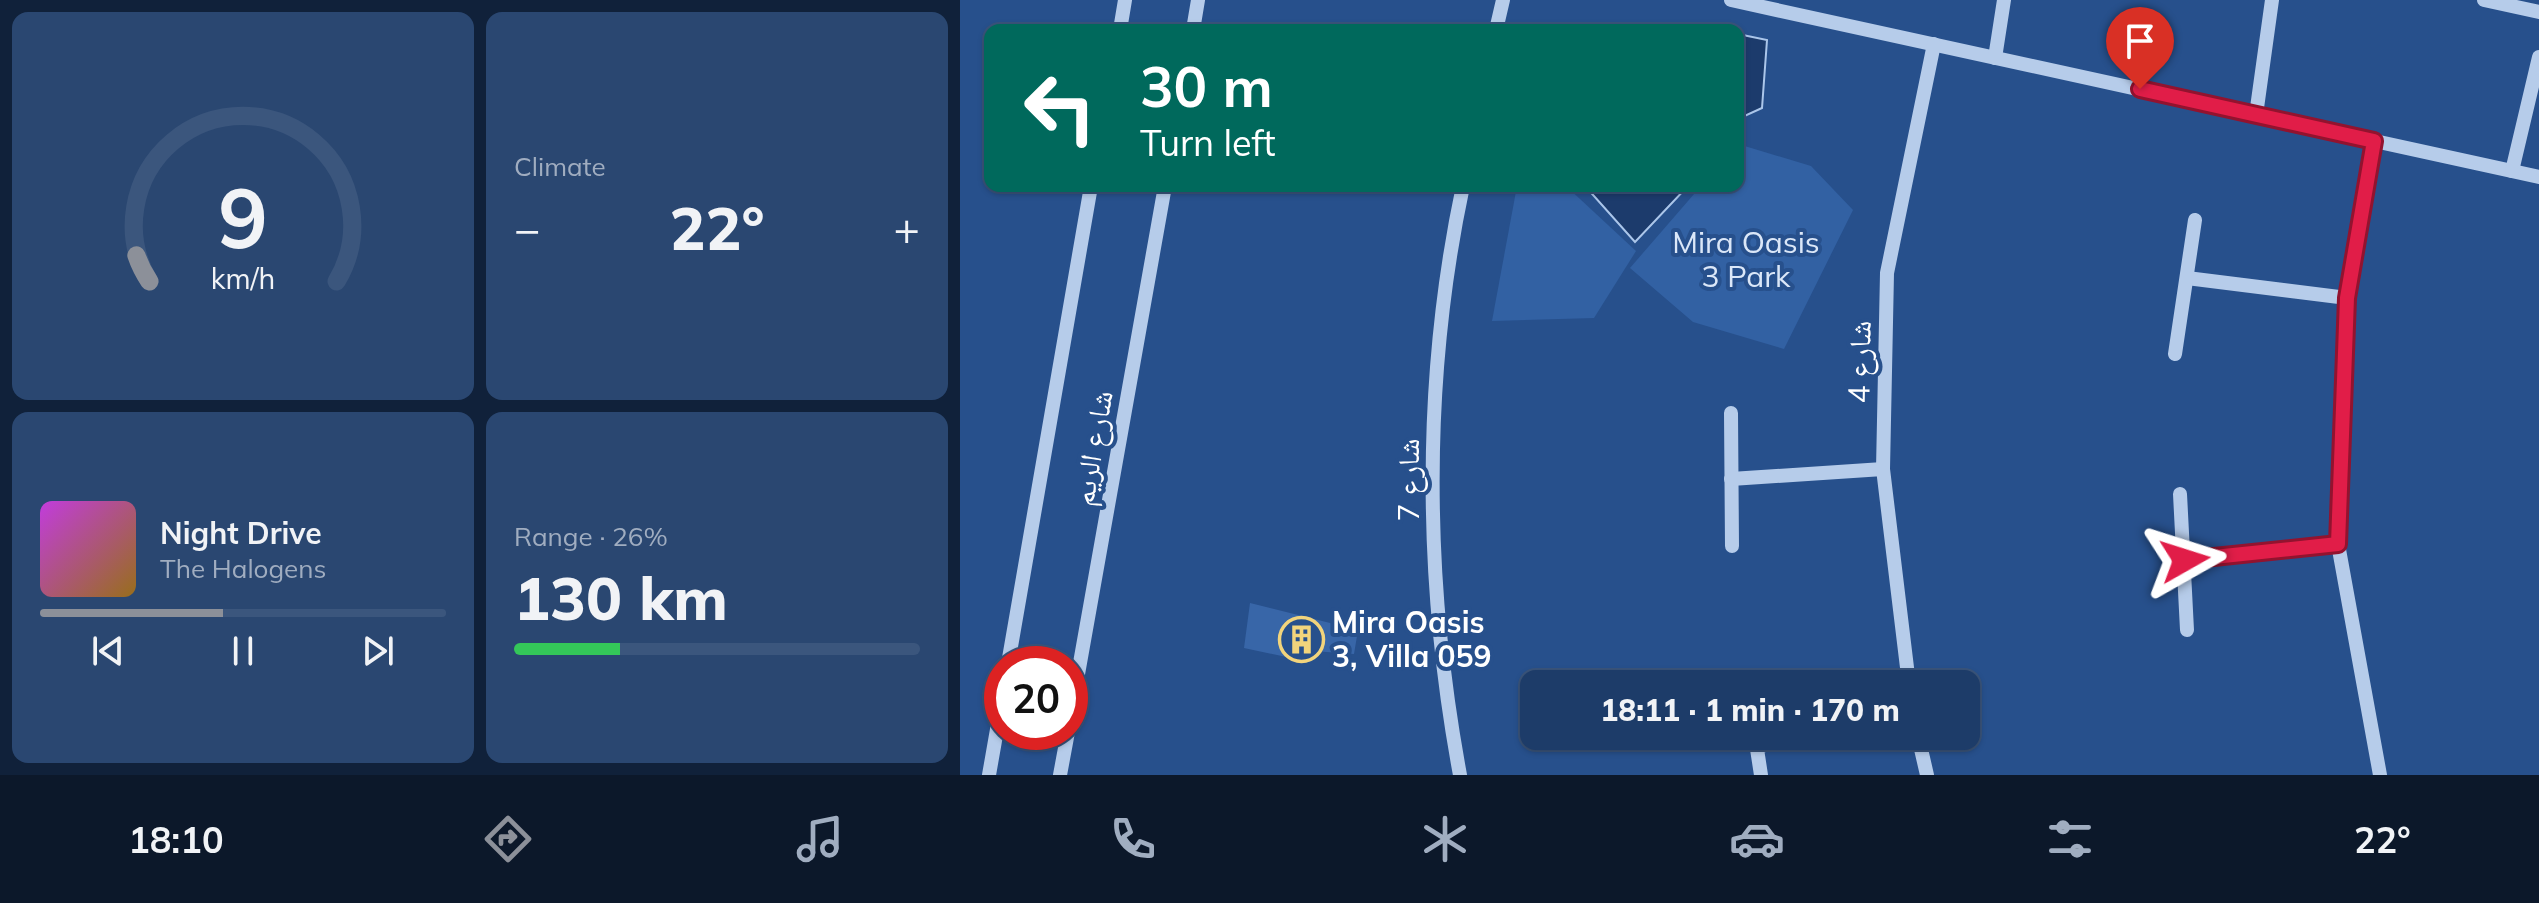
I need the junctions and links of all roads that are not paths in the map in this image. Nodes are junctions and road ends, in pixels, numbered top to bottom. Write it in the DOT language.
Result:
graph roads {
  1 [pos="1125,0"];
  2 [pos="1198,0"];
  3 [pos="1503,0"];
  4 [pos="1735,0"];
  5 [pos="2004,0"];
  6 [pos="2272,0"];
  7 [pos="2484,0"];
  8 [pos="2539,12"];
  9 [pos="1121,24"];
  10 [pos="1194,24"];
  11 [pos="1497,24"];
  12 [pos="1934,44"];
  13 [pos="2539,57"];
  14 [pos="1995,58"];
  15 [pos="2256,115"];
  16 [pos="2374,141"];
  17 [pos="2512,171"];
  18 [pos="2539,177"];
  19 [pos="1090,192"];
  20 [pos="1164,192"];
  21 [pos="1462,192"];
  22 [pos="2195,220"];
  23 [pos="2187,278"];
  24 [pos="2347,298"];
  25 [pos="2175,354"];
  26 [pos="1731,413"];
  27 [pos="1883,469"];
  28 [pos="1731,479"];
  29 [pos="2180,494"];
  30 [pos="2338,544"];
  31 [pos="1732,546"];
  32 [pos="2185,560"];
  33 [pos="2187,630"];
  34 [pos="1011,646"];
  35 [pos="1083,646"];
  36 [pos="1907,670"];
  37 [pos="993,750"];
  38 [pos="1065,750"];
  39 [pos="1757,750"];
  40 [pos="1921,750"];
  41 [pos="989,775"];
  42 [pos="1060,775"];
  43 [pos="1460,775"];
  44 [pos="1761,775"];
  45 [pos="1927,775"];
  46 [pos="2380,775"];
  1 -- 9 [label="street"];
  2 -- 10 [label="street"];
  3 -- 11 [label="street"];
  4 -- 12 [label="street"];
  5 -- 14 [label="street"];
  6 -- 15 [label="street"];
  7 -- 8 [label="street"];
  12 -- 14 [label="street"];
  12 -- 27 [label="street, شارع 4"];
  13 -- 17 [label="street"];
  14 -- 15 [label="street"];
  15 -- 16 [label="street"];
  16 -- 17 [label="street"];
  16 -- 24 [label="street"];
  17 -- 18 [label="street"];
  19 -- 34 [label="street, شارع الريم"];
  20 -- 35 [label="street, شارع الريم"];
  21 -- 43 [label="street, شارع 7"];
  22 -- 23 [label="street"];
  23 -- 24 [label="street"];
  23 -- 25 [label="street"];
  24 -- 30 [label="street"];
  26 -- 28 [label="street"];
  27 -- 28 [label="street"];
  27 -- 36 [label="street, شارع 4"];
  28 -- 31 [label="street"];
  29 -- 32 [label="street"];
  30 -- 32 [label="street"];
  30 -- 46 [label="street"];
  32 -- 33 [label="street"];
  37 -- 41 [label="street"];
  38 -- 42 [label="street"];
  39 -- 44 [label="street"];
  40 -- 45 [label="street"];
}
